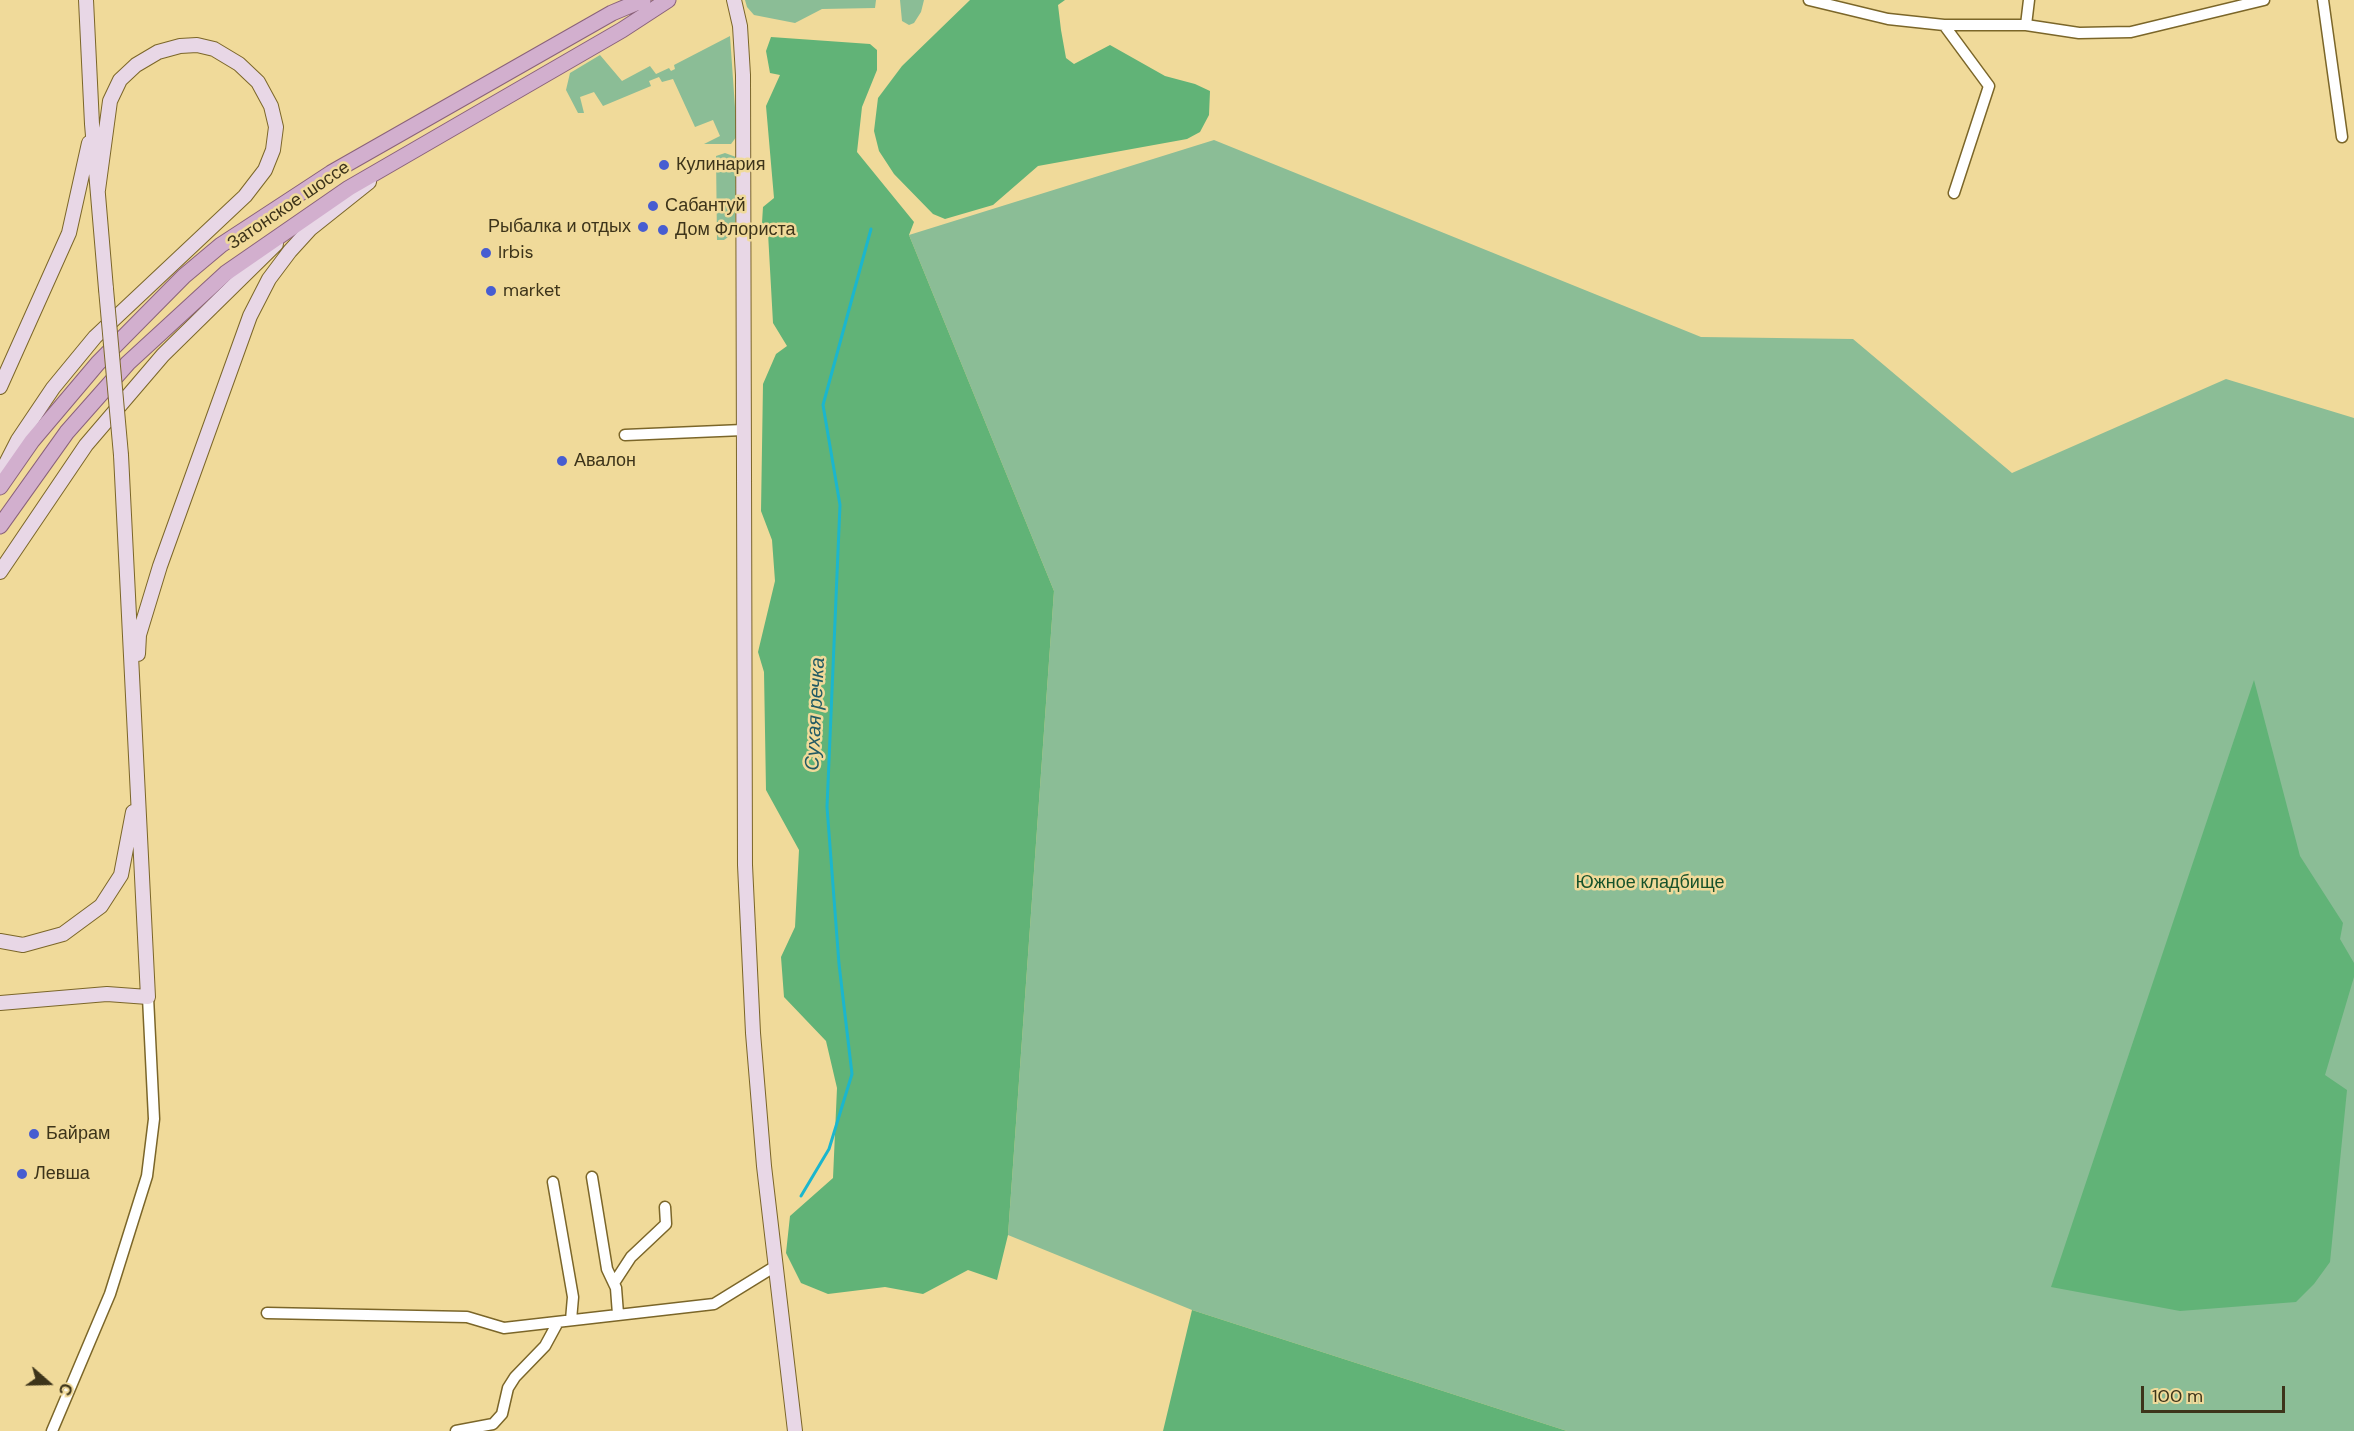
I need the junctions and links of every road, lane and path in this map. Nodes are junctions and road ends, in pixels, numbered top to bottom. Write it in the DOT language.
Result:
graph roads {
  1 [pos="86,0"];
  2 [pos="643,0"];
  3 [pos="668,0"];
  4 [pos="734,0"];
  5 [pos="2029,0"];
  6 [pos="2264,0"];
  7 [pos="2323,0"];
  8 [pos="1813,1"];
  9 [pos="1944,25"];
  10 [pos="2026,25"];
  11 [pos="92,124"];
  12 [pos="2342,137"];
  13 [pos="402,156"];
  14 [pos="98,190"];
  15 [pos="1954,193"];
  16 [pos="304,217"];
  17 [pos="0,387"];
  18 [pos="743,430"];
  19 [pos="625,435"];
  20 [pos="0,475"];
  21 [pos="0,487"];
  22 [pos="0,526"];
  23 [pos="0,572"];
  24 [pos="133,698"];
  25 [pos="137,783"];
  26 [pos="0,941"];
  27 [pos="148,997"];
  28 [pos="0,1003"];
  29 [pos="592,1177"];
  30 [pos="553,1182"];
  31 [pos="665,1207"];
  32 [pos="774,1267"];
  33 [pos="614,1283"];
  34 [pos="267,1314"];
  35 [pos="618,1314"];
  36 [pos="571,1320"];
  37 [pos="558,1322"];
  38 [pos="52,1431"];
  39 [pos="456,1431"];
  40 [pos="795,1431"];
  1 -- 11 [label="main road"];
  2 -- 21 [label="main road, Затонское шоссе"];
  3 -- 13 [label="main road, Затонское шоссе"];
  4 -- 18 [label="main road"];
  5 -- 10 [label="street"];
  6 -- 10 [label="street"];
  7 -- 12 [label="street"];
  8 -- 9 [label="street"];
  9 -- 10 [label="street"];
  9 -- 15 [label="street"];
  11 -- 14 [label="main road"];
  11 -- 17 [label="main road"];
  13 -- 16 [label="main road, Затонское шоссе"];
  13 -- 24 [label="main road"];
  14 -- 20 [label="main road"];
  14 -- 24 [label="main road, bridge"];
  16 -- 22 [label="main road, Затонское шоссе"];
  16 -- 23 [label="main road"];
  18 -- 19 [label="street"];
  18 -- 32 [label="main road"];
  24 -- 25 [label="main road"];
  25 -- 26 [label="main road"];
  25 -- 27 [label="main road"];
  27 -- 28 [label="main road"];
  27 -- 38 [label="street"];
  29 -- 33 [label="street"];
  30 -- 36 [label="street"];
  31 -- 33 [label="street"];
  32 -- 35 [label="street"];
  32 -- 40 [label="main road"];
  33 -- 35 [label="street"];
  34 -- 37 [label="street"];
  35 -- 36 [label="street"];
  36 -- 37 [label="street"];
  37 -- 39 [label="street"];
}
